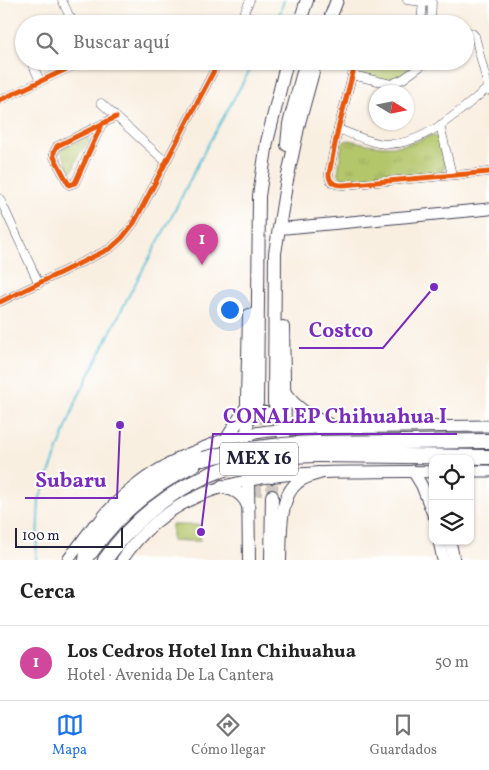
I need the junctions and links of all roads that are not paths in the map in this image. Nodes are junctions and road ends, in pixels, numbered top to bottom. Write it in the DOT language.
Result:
graph roads {
  1 [pos="62,0"];
  2 [pos="250,0"];
  3 [pos="307,0"];
  4 [pos="337,0"];
  5 [pos="407,0"];
  6 [pos="427,1"];
  7 [pos="69,15"];
  8 [pos="242,15"];
  9 [pos="302,15"];
  10 [pos="331,15"];
  11 [pos="423,15"];
  12 [pos="429,15"];
  13 [pos="474,35"];
  14 [pos="35,70"];
  15 [pos="64,70"];
  16 [pos="214,70"];
  17 [pos="285,70"];
  18 [pos="304,70"];
  19 [pos="314,70"];
  20 [pos="353,70"];
  21 [pos="416,70"];
  22 [pos="352,75"];
  23 [pos="40,81"];
  24 [pos="488,90"];
  25 [pos="0,100"];
  26 [pos="101,103"];
  27 [pos="116,117"];
  28 [pos="102,124"];
  29 [pos="440,125"];
  30 [pos="338,129"];
  31 [pos="166,162"];
  32 [pos="290,164"];
  33 [pos="489,172"];
  34 [pos="452,175"];
  35 [pos="0,199"];
  36 [pos="283,203"];
  37 [pos="489,209"];
  38 [pos="9,218"];
  39 [pos="0,222"];
  40 [pos="286,228"];
  41 [pos="39,284"];
  42 [pos="0,302"];
  43 [pos="281,399"];
  44 [pos="250,404"];
  45 [pos="489,426"];
  46 [pos="336,427"];
  47 [pos="316,428"];
  48 [pos="285,430"];
  49 [pos="247,434"];
  50 [pos="224,440"];
  51 [pos="489,441"];
  52 [pos="317,449"];
  53 [pos="489,457"];
  54 [pos="413,471"];
  55 [pos="489,471"];
  56 [pos="429,472"];
  57 [pos="474,472"];
  58 [pos="314,473"];
  59 [pos="271,477"];
  60 [pos="249,480"];
  61 [pos="223,486"];
  62 [pos="272,496"];
  63 [pos="252,501"];
  64 [pos="429,503"];
  65 [pos="440,545"];
  66 [pos="451,545"];
  67 [pos="68,560"];
  68 [pos="86,560"];
  69 [pos="106,560"];
  70 [pos="122,560"];
  71 [pos="249,560"];
  72 [pos="256,560"];
  73 [pos="271,560"];
  74 [pos="280,560"];
  75 [pos="443,560"];
  76 [pos="454,560"];
  1 -- 7 [label="street"];
  2 -- 8 [label="street"];
  3 -- 9 [label="main road"];
  4 -- 10 [label="main road"];
  5 -- 6 [label="street"];
  6 -- 11 [label="street"];
  6 -- 12 [label="street"];
  13 -- 24 [label="street"];
  14 -- 23 [label="street"];
  15 -- 23 [label="street"];
  16 -- 31 [label="street"];
  17 -- 44 [label="main road"];
  18 -- 32 [label="main road"];
  19 -- 32 [label="main road"];
  20 -- 22 [label="street"];
  21 -- 22 [label="street"];
  22 -- 30 [label="street"];
  23 -- 25 [label="street"];
  24 -- 29 [label="street"];
  26 -- 27 [label="street"];
  27 -- 28 [label="street"];
  27 -- 31 [label="street"];
  28 -- 28 [label="street"];
  29 -- 30 [label="street"];
  29 -- 34 [label="street"];
  30 -- 34 [label="street"];
  31 -- 41 [label="street"];
  32 -- 36 [label="main road"];
  33 -- 34 [label="street"];
  35 -- 38 [label="street"];
  36 -- 40 [label="main road"];
  36 -- 43 [label="main road"];
  37 -- 40 [label="main road"];
  38 -- 39 [label="street"];
  38 -- 41 [label="street"];
  40 -- 43 [label="main road"];
  41 -- 42 [label="street"];
  43 -- 44 [label="main road"];
  43 -- 46 [label="main road"];
  43 -- 48 [label="main road"];
  44 -- 49 [label="main road"];
  44 -- 50 [label="main road"];
  45 -- 46 [label="main road"];
  46 -- 47 [label="main road"];
  47 -- 48 [label="main road"];
  47 -- 58 [label="main road"];
  48 -- 49 [label="main road"];
  48 -- 59 [label="main road"];
  49 -- 50 [label="main road"];
  49 -- 60 [label="main road"];
  50 -- 61 [label="main road"];
  50 -- 67 [label="main road"];
  51 -- 52 [label="highway, MEX 16"];
  52 -- 53 [label="highway, MEX 16"];
  52 -- 68 [label="highway, MEX 16, bridge"];
  52 -- 69 [label="highway, MEX 16, bridge"];
  54 -- 56 [label="main road"];
  54 -- 58 [label="main road"];
  54 -- 64 [label="main road"];
  55 -- 57 [label="main road"];
  58 -- 59 [label="main road"];
  58 -- 74 [label="main road"];
  59 -- 60 [label="main road"];
  60 -- 61 [label="main road"];
  60 -- 63 [label="main road"];
  61 -- 63 [label="main road"];
  61 -- 70 [label="main road"];
  62 -- 73 [label="main road"];
  63 -- 71 [label="main road"];
  63 -- 72 [label="main road"];
  65 -- 75 [label="main road"];
  66 -- 76 [label="main road"];
}
